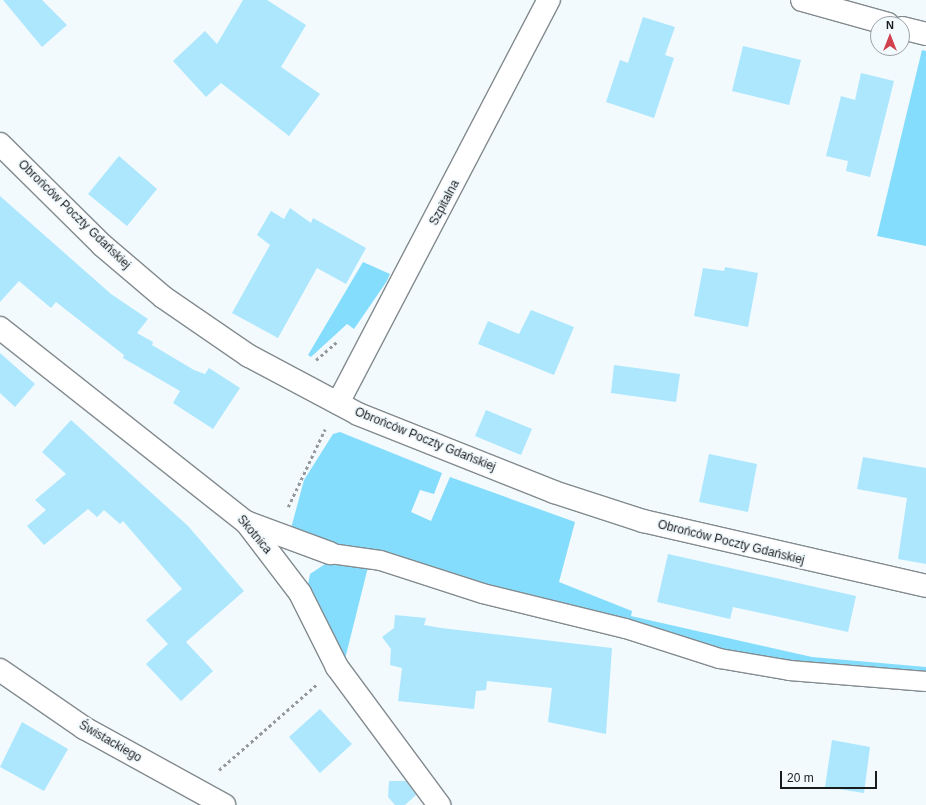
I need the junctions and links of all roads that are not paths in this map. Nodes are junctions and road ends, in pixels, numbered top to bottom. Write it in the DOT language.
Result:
graph roads {
  1 [pos="549,0"];
  2 [pos="802,0"];
  3 [pos="870,19"];
  4 [pos="910,30"];
  5 [pos="926,34"];
  6 [pos="0,144"];
  7 [pos="0,328"];
  8 [pos="338,404"];
  9 [pos="246,522"];
  10 [pos="330,553"];
  11 [pos="926,586"];
  12 [pos="0,670"];
  13 [pos="926,681"];
  14 [pos="224,805"];
  15 [pos="439,805"];
  1 -- 8 [label="street, Szpitalna"];
  2 -- 3 [label="street"];
  4 -- 5 [label="street"];
  6 -- 8 [label="street, Obrońców Poczty Gdańskiej"];
  7 -- 9 [label="street, Skotnica"];
  8 -- 11 [label="street, Obrońców Poczty Gdańskiej"];
  9 -- 10 [label="street"];
  9 -- 15 [label="street, Skotnica"];
  10 -- 13 [label="lane"];
  12 -- 14 [label="street, Świstackiego"];
}
